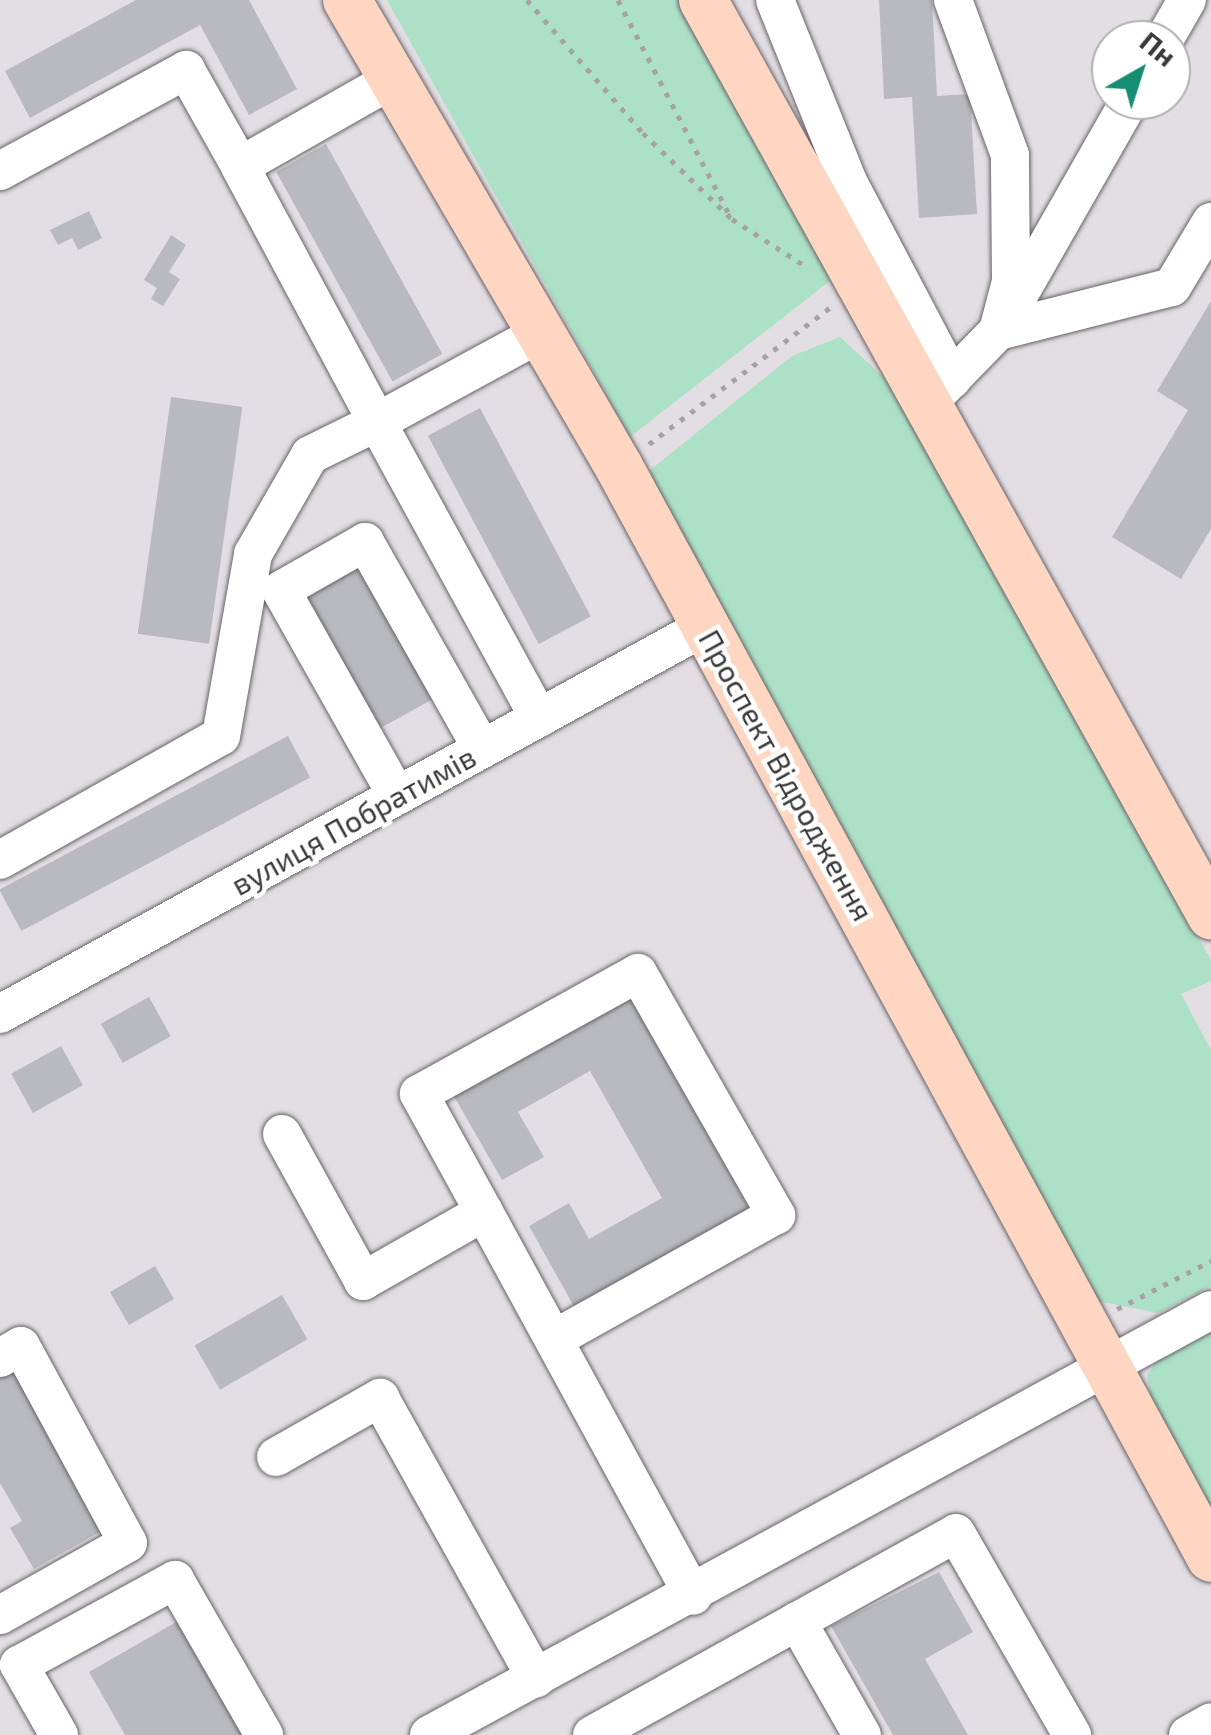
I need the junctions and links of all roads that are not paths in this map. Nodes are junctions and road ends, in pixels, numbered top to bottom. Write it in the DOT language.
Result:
graph roads {
  1 [pos="347,0"];
  2 [pos="703,0"];
  3 [pos="775,0"];
  4 [pos="953,0"];
  5 [pos="394,79"];
  6 [pos="1119,120"];
  7 [pos="240,166"];
  8 [pos="0,172"];
  9 [pos="1211,222"];
  10 [pos="998,330"];
  11 [pos="541,332"];
  12 [pos="939,392"];
  13 [pos="377,422"];
  14 [pos="706,626"];
  15 [pos="539,718"];
  16 [pos="482,748"];
  17 [pos="397,796"];
  18 [pos="0,860"];
  19 [pos="1211,915"];
  20 [pos="0,1014"];
  21 [pos="282,1134"];
  22 [pos="484,1212"];
  23 [pos="1211,1310"];
  24 [pos="554,1339"];
  25 [pos="0,1358"];
  26 [pos="1111,1366"];
  27 [pos="276,1457"];
  28 [pos="1211,1558"];
  29 [pos="692,1596"];
  30 [pos="0,1615"];
  31 [pos="798,1621"];
  32 [pos="536,1678"];
  33 [pos="1211,1722"];
  34 [pos="59,1735"];
  35 [pos="264,1735"];
  36 [pos="429,1735"];
  37 [pos="592,1735"];
  38 [pos="862,1735"];
  39 [pos="1072,1735"];
  40 [pos="1188,1735"];
  1 -- 5 [label="main road, Проспект Відродження"];
  2 -- 12 [label="main road"];
  3 -- 12 [label="street"];
  4 -- 10 [label="street"];
  5 -- 7 [label="street"];
  5 -- 11 [label="main road, Проспект Відродження"];
  6 -- 10 [label="street"];
  7 -- 8 [label="street"];
  7 -- 13 [label="street"];
  9 -- 10 [label="street"];
  10 -- 12 [label="street"];
  11 -- 13 [label="street"];
  11 -- 14 [label="main road, Проспект Відродження"];
  12 -- 19 [label="main road"];
  13 -- 15 [label="street"];
  13 -- 18 [label="street"];
  14 -- 15 [label="street, вулиця Побратимів"];
  14 -- 26 [label="main road, Проспект Відродження"];
  15 -- 16 [label="street, вулиця Побратимів"];
  16 -- 17 [label="street, вулиця Побратимів"];
  16 -- 17 [label="street"];
  17 -- 20 [label="street, вулиця Побратимів"];
  21 -- 22 [label="street"];
  22 -- 24 [label="street"];
  22 -- 24 [label="street"];
  23 -- 26 [label="street"];
  24 -- 29 [label="street"];
  25 -- 30 [label="street"];
  26 -- 28 [label="main road, Проспект Відродження"];
  26 -- 29 [label="street"];
  27 -- 32 [label="street"];
  29 -- 32 [label="street"];
  31 -- 37 [label="street"];
  31 -- 38 [label="street"];
  31 -- 39 [label="street"];
  32 -- 36 [label="street"];
  33 -- 40 [label="street"];
  34 -- 35 [label="street"];
}
